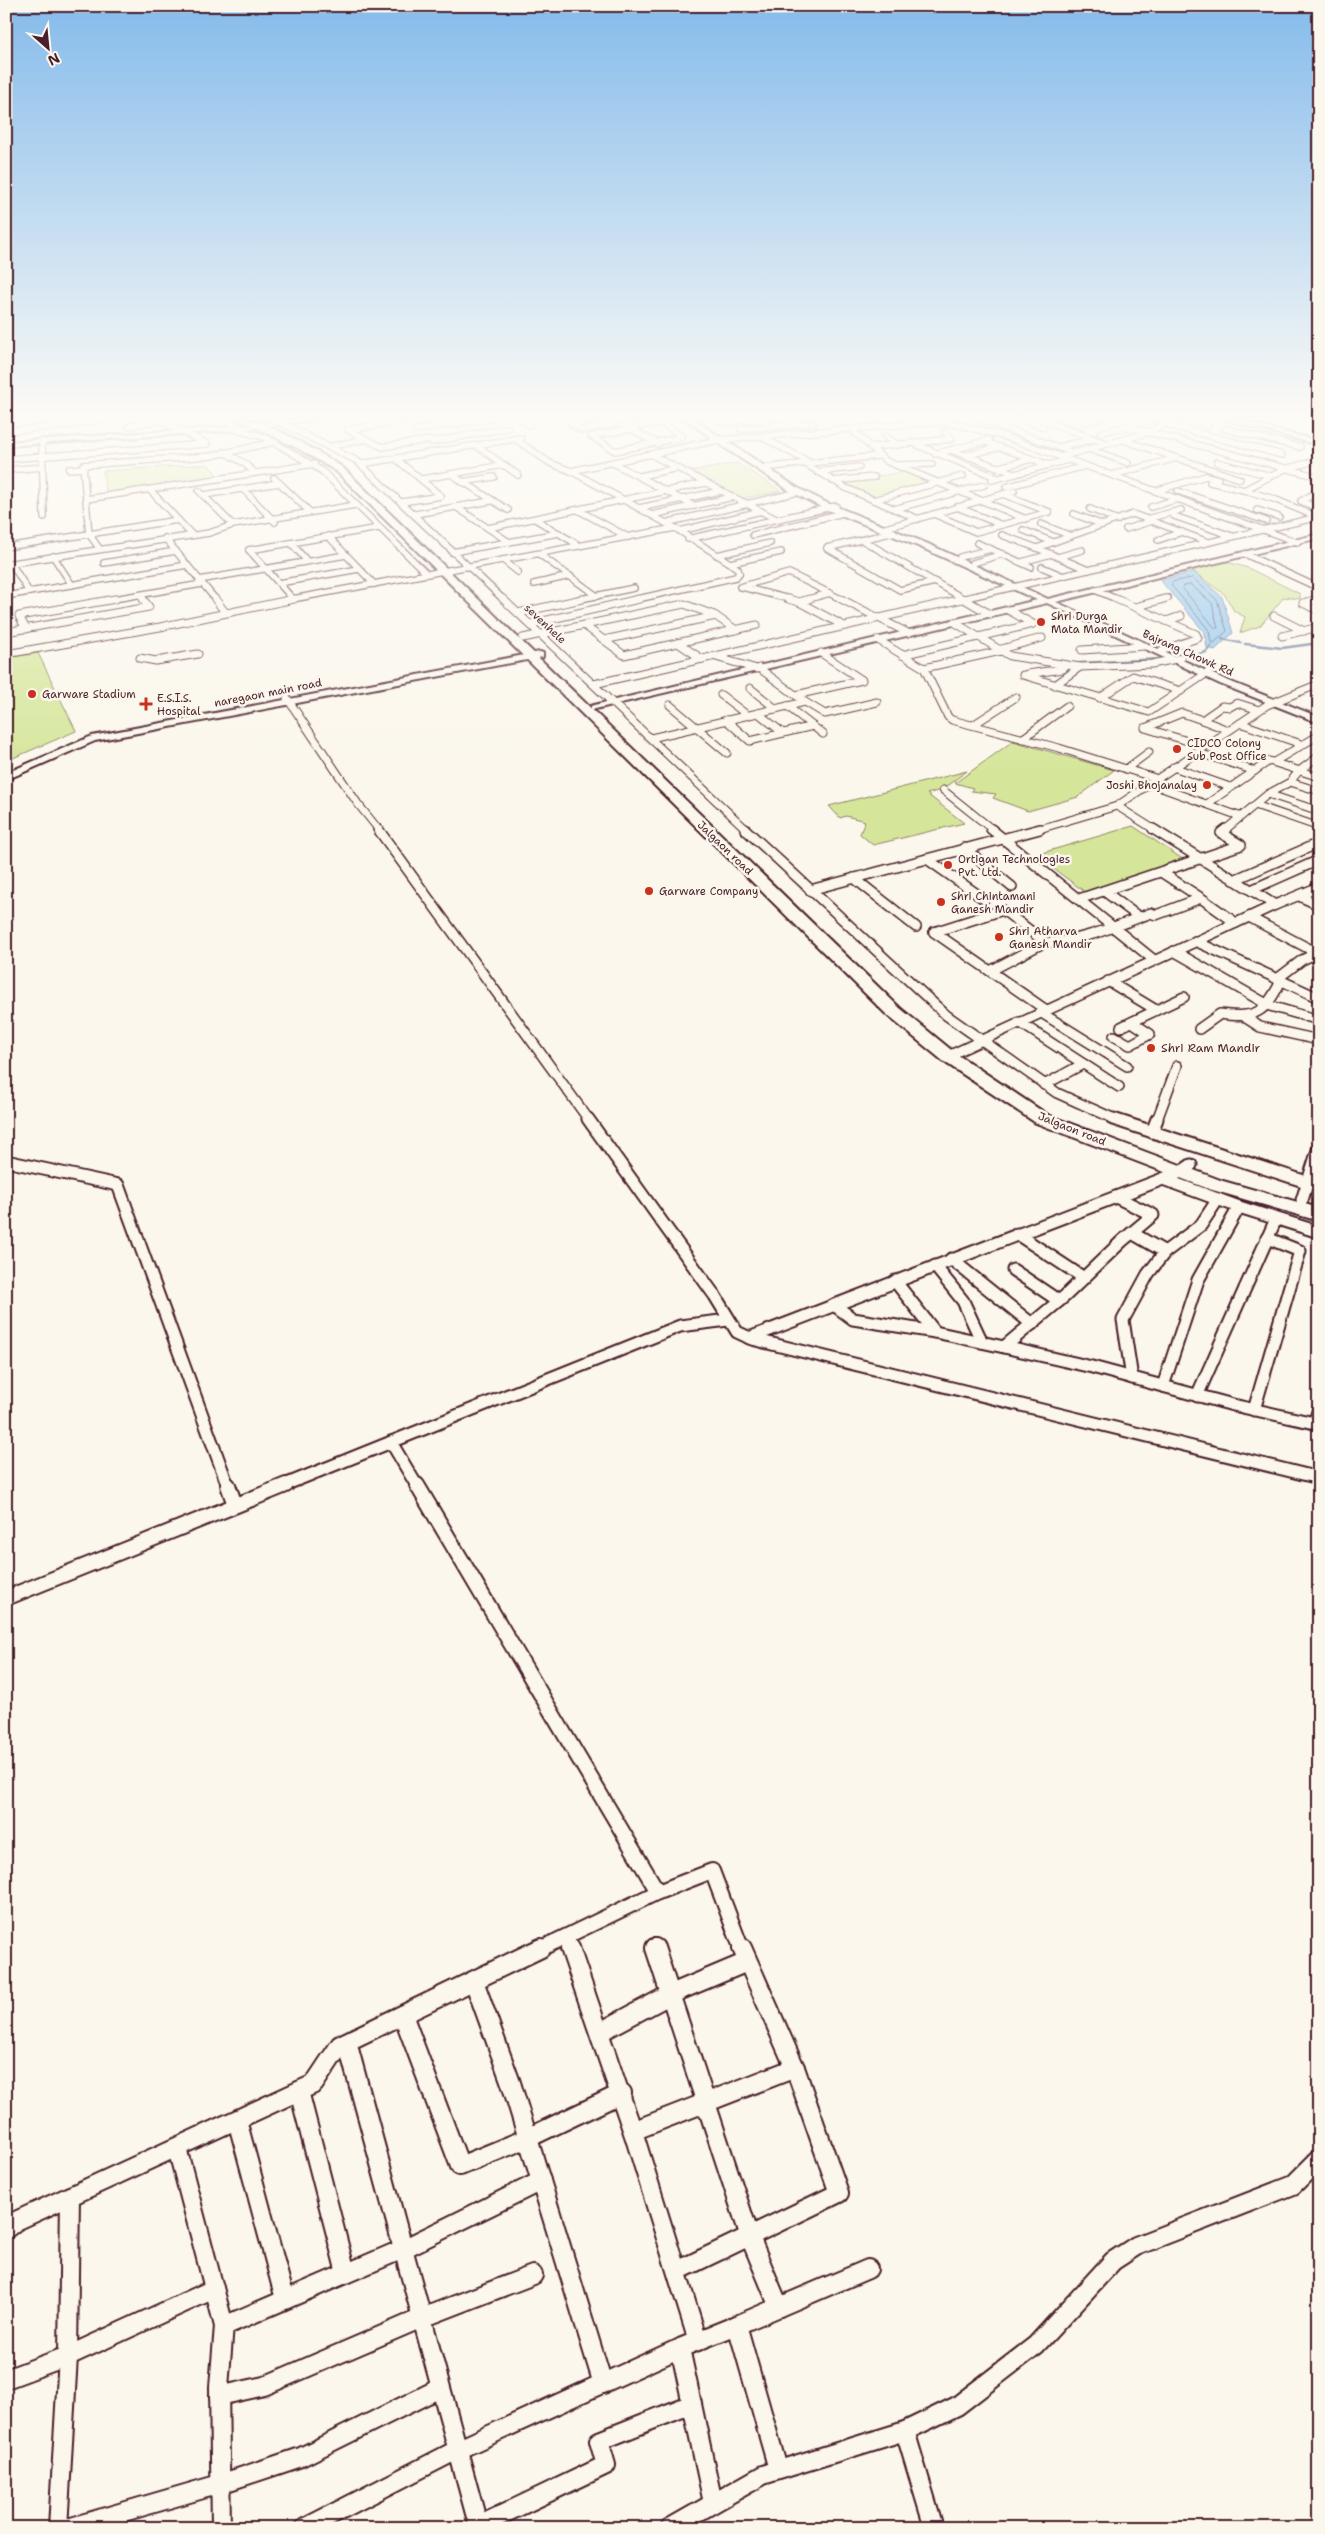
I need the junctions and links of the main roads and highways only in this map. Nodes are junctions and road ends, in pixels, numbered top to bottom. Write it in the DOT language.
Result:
graph roads {
  1 [pos="403,536"];
  2 [pos="414,536"];
  3 [pos="448,570"];
  4 [pos="534,654"];
  5 [pos="953,1053"];
  6 [pos="1186,1169"];
  7 [pos="1319,1205"];
  8 [pos="1319,1215"];
  1 -- 3 [label="highway, Jalgaon road"];
  2 -- 3 [label="highway, Jalgaon road"];
  3 -- 4 [label="highway, Jalgaon road"];
  3 -- 4 [label="highway, Jalgaon road"];
  4 -- 5 [label="highway, Jalgaon road"];
  4 -- 5 [label="highway, Jalgaon road"];
  5 -- 6 [label="highway, Jalgaon road"];
  6 -- 7 [label="highway, Jalgaon road"];
  6 -- 8 [label="highway, Jalgaon road"];
}
